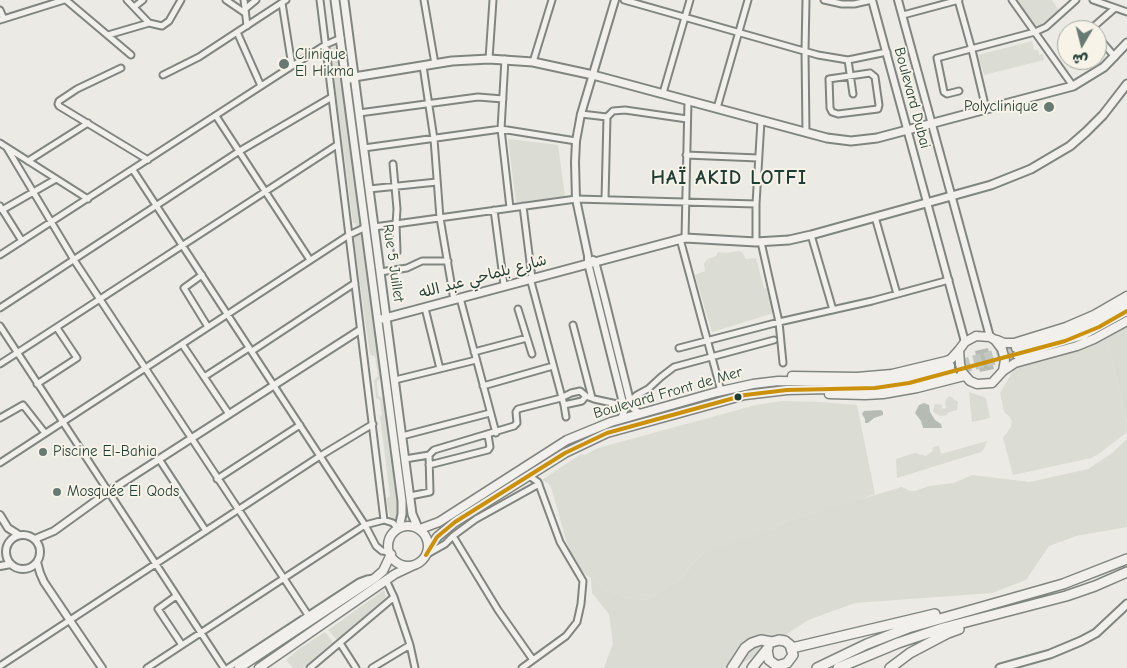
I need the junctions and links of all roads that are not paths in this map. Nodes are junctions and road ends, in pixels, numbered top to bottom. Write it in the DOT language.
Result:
graph roads {
  1 [pos="65,0"];
  2 [pos="126,0"];
  3 [pos="143,0"];
  4 [pos="181,0"];
  5 [pos="227,0"];
  6 [pos="244,0"];
  7 [pos="256,0"];
  8 [pos="320,0"];
  9 [pos="335,0"];
  10 [pos="344,0"];
  11 [pos="424,0"];
  12 [pos="493,0"];
  13 [pos="552,0"];
  14 [pos="615,0"];
  15 [pos="624,0"];
  16 [pos="690,0"];
  17 [pos="748,0"];
  18 [pos="806,0"];
  19 [pos="824,0"];
  20 [pos="872,0"];
  21 [pos="898,0"];
  22 [pos="958,0"];
  23 [pos="1012,0"];
  24 [pos="1076,0"];
  25 [pos="1093,0"];
  26 [pos="284,1"];
  27 [pos="134,7"];
  28 [pos="1115,8"];
  29 [pos="0,10"];
  30 [pos="245,11"];
  31 [pos="1127,12"];
  32 [pos="903,15"];
  33 [pos="685,17"];
  34 [pos="2,20"];
  35 [pos="1102,20"];
  36 [pos="149,23"];
  37 [pos="247,26"];
  38 [pos="237,32"];
  39 [pos="739,32"];
  40 [pos="1034,32"];
  41 [pos="108,35"];
  42 [pos="341,38"];
  43 [pos="1127,42"];
  44 [pos="325,45"];
  45 [pos="1107,48"];
  46 [pos="972,50"];
  47 [pos="805,51"];
  48 [pos="887,52"];
  49 [pos="131,55"];
  50 [pos="1115,57"];
  51 [pos="489,59"];
  52 [pos="505,59"];
  53 [pos="848,60"];
  54 [pos="533,62"];
  55 [pos="435,64"];
  56 [pos="292,66"];
  57 [pos="424,66"];
  58 [pos="121,68"];
  59 [pos="163,75"];
  60 [pos="593,75"];
  61 [pos="850,75"];
  62 [pos="354,77"];
  63 [pos="347,80"];
  64 [pos="1127,84"];
  65 [pos="261,86"];
  66 [pos="1073,86"];
  67 [pos="959,91"];
  68 [pos="663,93"];
  69 [pos="853,94"];
  70 [pos="332,97"];
  71 [pos="503,98"];
  72 [pos="688,100"];
  73 [pos="428,103"];
  74 [pos="717,108"];
  75 [pos="986,109"];
  76 [pos="359,113"];
  77 [pos="581,114"];
  78 [pos="216,116"];
  79 [pos="607,117"];
  80 [pos="687,119"];
  81 [pos="761,121"];
  82 [pos="931,123"];
  83 [pos="88,124"];
  84 [pos="501,129"];
  85 [pos="908,130"];
  86 [pos="806,133"];
  87 [pos="434,140"];
  88 [pos="576,141"];
  89 [pos="0,143"];
  90 [pos="337,145"];
  91 [pos="7,148"];
  92 [pos="364,148"];
  93 [pos="238,152"];
  94 [pos="686,155"];
  95 [pos="758,158"];
  96 [pos="148,160"];
  97 [pos="28,161"];
  98 [pos="393,164"];
  99 [pos="133,170"];
  100 [pos="56,179"];
  101 [pos="437,182"];
  102 [pos="395,187"];
  103 [pos="369,189"];
  104 [pos="265,191"];
  105 [pos="33,192"];
  106 [pos="950,196"];
  107 [pos="88,199"];
  108 [pos="576,199"];
  109 [pos="604,199"];
  110 [pos="685,201"];
  111 [pos="928,202"];
  112 [pos="756,204"];
  113 [pos="157,206"];
  114 [pos="523,206"];
  115 [pos="1,208"];
  116 [pos="510,208"];
  117 [pos="494,210"];
  118 [pos="875,217"];
  119 [pos="440,218"];
  120 [pos="51,223"];
  121 [pos="396,224"];
  122 [pos="366,227"];
  123 [pos="374,227"];
  124 [pos="349,235"];
  125 [pos="811,235"];
  126 [pos="682,238"];
  127 [pos="22,241"];
  128 [pos="758,242"];
  129 [pos="183,246"];
  130 [pos="397,252"];
  131 [pos="0,255"];
  132 [pos="74,260"];
  133 [pos="310,260"];
  134 [pos="590,260"];
  135 [pos="448,261"];
  136 [pos="380,272"];
  137 [pos="202,275"];
  138 [pos="531,278"];
  139 [pos="949,280"];
  140 [pos="355,283"];
  141 [pos="504,286"];
  142 [pos="897,294"];
  143 [pos="1127,296"];
  144 [pos="457,299"];
  145 [pos="100,300"];
  146 [pos="1127,304"];
  147 [pos="0,308"];
  148 [pos="425,308"];
  149 [pos="518,308"];
  150 [pos="833,310"];
  151 [pos="1127,311"];
  152 [pos="227,314"];
  153 [pos="386,318"];
  154 [pos="378,320"];
  155 [pos="1127,321"];
  156 [pos="779,322"];
  157 [pos="573,325"];
  158 [pos="0,326"];
  159 [pos="208,327"];
  160 [pos="57,328"];
  161 [pos="360,330"];
  162 [pos="527,338"];
  163 [pos="992,338"];
  164 [pos="708,340"];
  165 [pos="774,340"];
  166 [pos="965,342"];
  167 [pos="182,344"];
  168 [pos="679,348"];
  169 [pos="250,350"];
  170 [pos="959,350"];
  171 [pos="474,352"];
  172 [pos="17,353"];
  173 [pos="532,354"];
  174 [pos="712,356"];
  175 [pos="476,360"];
  176 [pos="783,363"];
  177 [pos="0,364"];
  178 [pos="553,366"];
  179 [pos="145,368"];
  180 [pos="440,369"];
  181 [pos="1003,371"];
  182 [pos="964,376"];
  183 [pos="204,377"];
  184 [pos="395,380"];
  185 [pos="37,384"];
  186 [pos="753,384"];
  187 [pos="274,385"];
  188 [pos="483,386"];
  189 [pos="787,390"];
  190 [pos="721,391"];
  191 [pos="586,396"];
  192 [pos="561,398"];
  193 [pos="592,398"];
  194 [pos="630,401"];
  195 [pos="623,403"];
  196 [pos="564,405"];
  197 [pos="490,413"];
  198 [pos="229,414"];
  199 [pos="640,414"];
  200 [pos="566,417"];
  201 [pos="0,418"];
  202 [pos="621,419"];
  203 [pos="62,422"];
  204 [pos="373,424"];
  205 [pos="300,425"];
  206 [pos="45,433"];
  207 [pos="496,433"];
  208 [pos="402,436"];
  209 [pos="488,436"];
  210 [pos="191,439"];
  211 [pos="429,455"];
  212 [pos="320,456"];
  213 [pos="159,459"];
  214 [pos="405,459"];
  215 [pos="0,463"];
  216 [pos="429,465"];
  217 [pos="529,476"];
  218 [pos="217,479"];
  219 [pos="539,484"];
  220 [pos="108,492"];
  221 [pos="410,496"];
  222 [pos="238,510"];
  223 [pos="0,515"];
  224 [pos="384,520"];
  225 [pos="365,525"];
  226 [pos="8,528"];
  227 [pos="399,528"];
  228 [pos="419,529"];
  229 [pos="206,531"];
  230 [pos="49,533"];
  231 [pos="19,535"];
  232 [pos="453,536"];
  233 [pos="35,539"];
  234 [pos="10,540"];
  235 [pos="39,546"];
  236 [pos="390,553"];
  237 [pos="426,555"];
  238 [pos="6,556"];
  239 [pos="1127,559"];
  240 [pos="37,562"];
  241 [pos="156,563"];
  242 [pos="11,564"];
  243 [pos="414,565"];
  244 [pos="0,566"];
  245 [pos="29,568"];
  246 [pos="1127,572"];
  247 [pos="40,573"];
  248 [pos="283,577"];
  249 [pos="375,578"];
  250 [pos="386,580"];
  251 [pos="176,596"];
  252 [pos="394,596"];
  253 [pos="1011,599"];
  254 [pos="1127,604"];
  255 [pos="1014,610"];
  256 [pos="308,615"];
  257 [pos="70,620"];
  258 [pos="200,633"];
  259 [pos="772,642"];
  260 [pos="340,643"];
  261 [pos="410,644"];
  262 [pos="182,645"];
  263 [pos="792,648"];
  264 [pos="767,650"];
  265 [pos="533,660"];
  266 [pos="1027,660"];
  267 [pos="774,664"];
  268 [pos="0,666"];
  269 [pos="752,667"];
  270 [pos="102,668"];
  271 [pos="147,668"];
  272 [pos="224,668"];
  273 [pos="228,668"];
  274 [pos="239,668"];
  275 [pos="259,668"];
  276 [pos="310,668"];
  277 [pos="356,668"];
  278 [pos="372,668"];
  279 [pos="415,668"];
  280 [pos="522,668"];
  281 [pos="732,668"];
  282 [pos="817,668"];
  283 [pos="838,668"];
  284 [pos="890,668"];
  285 [pos="1000,668"];
  286 [pos="1018,668"];
  1 -- 34 [label="street"];
  1 -- 41 [label="street"];
  2 -- 27 [label="street"];
  3 -- 27 [label="street"];
  4 -- 36 [label="street"];
  5 -- 30 [label="street"];
  6 -- 30 [label="street"];
  7 -- 30 [label="street"];
  8 -- 44 [label="street"];
  9 -- 42 [label="main road, Rue 5 Juillet"];
  10 -- 62 [label="main road, Rue 5 Juillet"];
  11 -- 55 [label="street"];
  12 -- 51 [label="street"];
  13 -- 54 [label="street"];
  14 -- 60 [label="street"];
  15 -- 33 [label="street"];
  16 -- 33 [label="street"];
  17 -- 39 [label="street"];
  18 -- 47 [label="street"];
  19 -- 20 [label="street"];
  20 -- 48 [label="street, Boulevard Dubai"];
  21 -- 32 [label="street"];
  22 -- 32 [label="street"];
  22 -- 46 [label="street"];
  23 -- 40 [label="street"];
  24 -- 40 [label="street"];
  25 -- 28 [label="street"];
  26 -- 37 [label="street"];
  26 -- 56 [label="street"];
  27 -- 36 [label="street"];
  28 -- 31 [label="street"];
  28 -- 35 [label="street"];
  29 -- 34 [label="street"];
  30 -- 37 [label="street"];
  32 -- 82 [label="street"];
  33 -- 39 [label="street"];
  33 -- 68 [label="street"];
  36 -- 41 [label="street"];
  37 -- 38 [label="street"];
  38 -- 59 [label="street"];
  38 -- 65 [label="street"];
  39 -- 47 [label="street"];
  39 -- 74 [label="street"];
  40 -- 46 [label="street"];
  40 -- 66 [label="street"];
  41 -- 49 [label="street"];
  42 -- 44 [label="street"];
  42 -- 63 [label="main road, Rue 5 Juillet"];
  43 -- 50 [label="main road"];
  44 -- 56 [label="street"];
  44 -- 70 [label="street"];
  45 -- 50 [label="street"];
  46 -- 67 [label="street"];
  46 -- 75 [label="street"];
  47 -- 53 [label="street"];
  47 -- 86 [label="street"];
  48 -- 53 [label="street"];
  48 -- 85 [label="street, Boulevard Dubai"];
  50 -- 66 [label="main road"];
  51 -- 52 [label="main road"];
  51 -- 55 [label="main road"];
  52 -- 54 [label="main road"];
  52 -- 71 [label="street"];
  53 -- 61 [label="street"];
  54 -- 60 [label="main road"];
  55 -- 57 [label="main road"];
  56 -- 65 [label="street"];
  57 -- 62 [label="main road"];
  57 -- 73 [label="street"];
  58 -- 83 [label="street"];
  60 -- 68 [label="main road"];
  60 -- 77 [label="street"];
  61 -- 61 [label="street"];
  61 -- 69 [label="street"];
  62 -- 63 [label="main road"];
  62 -- 76 [label="main road, Rue 5 Juillet"];
  63 -- 122 [label="main road, Rue 5 Juillet"];
  64 -- 106 [label="main road, شارع بلماحي عبد الله"];
  65 -- 78 [label="street"];
  66 -- 75 [label="main road"];
  68 -- 72 [label="main road"];
  70 -- 90 [label="street"];
  70 -- 93 [label="street"];
  71 -- 73 [label="street"];
  71 -- 84 [label="street"];
  72 -- 74 [label="main road"];
  72 -- 80 [label="street"];
  73 -- 76 [label="street"];
  73 -- 87 [label="street"];
  74 -- 81 [label="main road"];
  75 -- 82 [label="main road"];
  76 -- 92 [label="main road, Rue 5 Juillet"];
  77 -- 79 [label="street"];
  77 -- 88 [label="street"];
  78 -- 93 [label="street"];
  78 -- 96 [label="street"];
  79 -- 80 [label="street"];
  79 -- 109 [label="street"];
  80 -- 94 [label="street"];
  81 -- 86 [label="main road"];
  81 -- 95 [label="street"];
  82 -- 85 [label="main road"];
  82 -- 106 [label="street"];
  83 -- 96 [label="street"];
  83 -- 97 [label="street"];
  84 -- 87 [label="street"];
  84 -- 88 [label="street"];
  84 -- 116 [label="street"];
  85 -- 86 [label="main road"];
  85 -- 111 [label="street, Boulevard Dubai"];
  87 -- 92 [label="street"];
  87 -- 101 [label="street"];
  88 -- 108 [label="street"];
  89 -- 91 [label="street"];
  90 -- 104 [label="street"];
  90 -- 124 [label="street"];
  91 -- 97 [label="street"];
  91 -- 105 [label="street"];
  92 -- 103 [label="main road, Rue 5 Juillet"];
  93 -- 104 [label="street"];
  93 -- 113 [label="street"];
  94 -- 95 [label="street"];
  94 -- 110 [label="street"];
  95 -- 112 [label="street"];
  96 -- 99 [label="street"];
  97 -- 100 [label="street"];
  98 -- 102 [label="street"];
  99 -- 107 [label="street"];
  99 -- 113 [label="street"];
  100 -- 105 [label="street"];
  100 -- 107 [label="street"];
  101 -- 102 [label="street"];
  101 -- 119 [label="street"];
  102 -- 103 [label="street"];
  102 -- 121 [label="street"];
  103 -- 123 [label="main road, Rue 5 Juillet"];
  104 -- 129 [label="street"];
  104 -- 133 [label="street"];
  105 -- 115 [label="street"];
  105 -- 120 [label="street"];
  106 -- 111 [label="main road, شارع بلماحي عبد الله"];
  106 -- 163 [label="street"];
  107 -- 120 [label="street"];
  108 -- 109 [label="street"];
  108 -- 114 [label="street"];
  108 -- 134 [label="street"];
  109 -- 110 [label="street"];
  110 -- 112 [label="street"];
  110 -- 126 [label="street"];
  111 -- 118 [label="main road, شارع بلماحي عبد الله"];
  111 -- 139 [label="street, Boulevard Dubai"];
  112 -- 128 [label="street"];
  113 -- 129 [label="street"];
  113 -- 132 [label="street"];
  114 -- 116 [label="street"];
  114 -- 138 [label="street"];
  115 -- 127 [label="street"];
  116 -- 117 [label="street"];
  117 -- 119 [label="street"];
  117 -- 141 [label="street"];
  118 -- 125 [label="main road, شارع بلماحي عبد الله"];
  118 -- 142 [label="street"];
  119 -- 121 [label="street"];
  119 -- 135 [label="street"];
  120 -- 127 [label="street"];
  120 -- 132 [label="street"];
  121 -- 123 [label="street"];
  121 -- 130 [label="street"];
  122 -- 124 [label="street"];
  122 -- 154 [label="main road, Rue 5 Juillet"];
  123 -- 136 [label="main road, Rue 5 Juillet"];
  124 -- 133 [label="street"];
  124 -- 140 [label="street"];
  125 -- 128 [label="main road, شارع بلماحي عبد الله"];
  125 -- 150 [label="street"];
  126 -- 128 [label="main road, شارع بلماحي عبد الله"];
  126 -- 134 [label="main road, شارع بلماحي عبد الله"];
  126 -- 164 [label="street"];
  127 -- 131 [label="street"];
  128 -- 156 [label="street"];
  129 -- 137 [label="street"];
  129 -- 145 [label="street"];
  132 -- 145 [label="street"];
  132 -- 147 [label="street"];
  133 -- 152 [label="street"];
  134 -- 138 [label="main road, شارع بلماحي عبد الله"];
  134 -- 194 [label="street"];
  134 -- 195 [label="street"];
  135 -- 136 [label="street"];
  135 -- 144 [label="street"];
  136 -- 153 [label="main road, Rue 5 Juillet"];
  137 -- 152 [label="street"];
  137 -- 159 [label="street"];
  138 -- 141 [label="main road, شارع بلماحي عبد الله"];
  138 -- 178 [label="street"];
  139 -- 142 [label="street"];
  139 -- 166 [label="street, Boulevard Dubai"];
  140 -- 161 [label="street"];
  140 -- 169 [label="street"];
  141 -- 144 [label="main road, شارع بلماحي عبد الله"];
  142 -- 150 [label="street"];
  143 -- 163 [label="main road"];
  144 -- 148 [label="main road, شارع بلماحي عبد الله"];
  144 -- 171 [label="street"];
  145 -- 160 [label="street"];
  145 -- 179 [label="street"];
  146 -- 151 [label="main road"];
  148 -- 153 [label="main road, شارع بلماحي عبد الله"];
  148 -- 180 [label="street"];
  149 -- 162 [label="street"];
  150 -- 156 [label="street"];
  152 -- 159 [label="street"];
  152 -- 169 [label="street"];
  153 -- 154 [label="main road, شارع بلماحي عبد الله"];
  153 -- 184 [label="main road, Rue 5 Juillet"];
  154 -- 227 [label="main road, Rue 5 Juillet"];
  155 -- 181 [label="main road"];
  156 -- 164 [label="street"];
  156 -- 176 [label="street"];
  157 -- 193 [label="street"];
  158 -- 172 [label="street"];
  159 -- 167 [label="street"];
  160 -- 172 [label="street"];
  160 -- 185 [label="street"];
  161 -- 187 [label="street"];
  161 -- 204 [label="street"];
  162 -- 171 [label="street"];
  162 -- 173 [label="street"];
  163 -- 166 [label="main road"];
  163 -- 181 [label="main road"];
  164 -- 168 [label="street"];
  164 -- 174 [label="street"];
  165 -- 174 [label="street"];
  166 -- 170 [label="main road"];
  167 -- 179 [label="street"];
  167 -- 183 [label="street"];
  169 -- 183 [label="street"];
  169 -- 187 [label="street"];
  170 -- 182 [label="main road"];
  170 -- 186 [label="main road"];
  171 -- 175 [label="street"];
  172 -- 177 [label="street"];
  172 -- 185 [label="street"];
  174 -- 190 [label="street"];
  174 -- 194 [label="street"];
  175 -- 180 [label="street"];
  175 -- 188 [label="street"];
  178 -- 188 [label="street"];
  178 -- 192 [label="street"];
  179 -- 203 [label="street"];
  179 -- 210 [label="street"];
  180 -- 184 [label="street"];
  181 -- 182 [label="main road"];
  182 -- 189 [label="main road"];
  183 -- 198 [label="street"];
  184 -- 208 [label="main road, Rue 5 Juillet"];
  185 -- 203 [label="street"];
  186 -- 189 [label="main road, Boulevard Front de Mer"];
  186 -- 190 [label="main road, Boulevard Front de Mer"];
  187 -- 198 [label="street"];
  187 -- 205 [label="street"];
  188 -- 197 [label="street"];
  189 -- 217 [label="main road"];
  190 -- 199 [label="main road, Boulevard Front de Mer"];
  191 -- 192 [label="street"];
  191 -- 193 [label="street"];
  191 -- 196 [label="street"];
  192 -- 196 [label="street"];
  192 -- 207 [label="street"];
  193 -- 195 [label="street"];
  194 -- 195 [label="street"];
  194 -- 199 [label="street"];
  195 -- 202 [label="street"];
  196 -- 200 [label="street"];
  197 -- 207 [label="street"];
  197 -- 208 [label="street"];
  198 -- 210 [label="street"];
  199 -- 202 [label="main road, Boulevard Front de Mer"];
  201 -- 206 [label="street"];
  202 -- 228 [label="main road, Boulevard Front de Mer"];
  203 -- 206 [label="street"];
  203 -- 220 [label="street"];
  204 -- 212 [label="street"];
  204 -- 224 [label="street"];
  205 -- 212 [label="street"];
  205 -- 218 [label="street"];
  206 -- 215 [label="street"];
  207 -- 209 [label="street"];
  208 -- 214 [label="main road, Rue 5 Juillet"];
  209 -- 211 [label="street"];
  209 -- 216 [label="street"];
  210 -- 213 [label="street"];
  210 -- 218 [label="street"];
  211 -- 214 [label="street"];
  211 -- 216 [label="street"];
  212 -- 222 [label="street"];
  212 -- 225 [label="street"];
  213 -- 220 [label="street"];
  213 -- 229 [label="street"];
  214 -- 221 [label="main road, Rue 5 Juillet"];
  216 -- 221 [label="street"];
  217 -- 219 [label="street"];
  217 -- 237 [label="main road"];
  218 -- 222 [label="street"];
  219 -- 232 [label="street"];
  219 -- 265 [label="street"];
  220 -- 230 [label="street"];
  220 -- 241 [label="street"];
  221 -- 228 [label="main road, Rue 5 Juillet"];
  222 -- 229 [label="street"];
  222 -- 248 [label="street"];
  223 -- 226 [label="street"];
  224 -- 225 [label="street"];
  224 -- 227 [label="street"];
  225 -- 236 [label="street"];
  225 -- 248 [label="street"];
  226 -- 231 [label="street"];
  226 -- 234 [label="street"];
  227 -- 228 [label="main road"];
  227 -- 236 [label="main road"];
  228 -- 237 [label="main road"];
  229 -- 241 [label="street"];
  230 -- 233 [label="street"];
  230 -- 235 [label="street"];
  231 -- 233 [label="street"];
  231 -- 234 [label="street"];
  232 -- 237 [label="street"];
  232 -- 265 [label="street"];
  233 -- 235 [label="street"];
  234 -- 238 [label="street"];
  235 -- 240 [label="street"];
  236 -- 243 [label="main road"];
  236 -- 249 [label="main road"];
  237 -- 243 [label="main road"];
  238 -- 242 [label="street"];
  238 -- 244 [label="street"];
  239 -- 253 [label="highway"];
  240 -- 245 [label="street"];
  240 -- 247 [label="street"];
  241 -- 251 [label="street"];
  241 -- 257 [label="street"];
  242 -- 244 [label="street"];
  242 -- 245 [label="street"];
  243 -- 250 [label="main road"];
  245 -- 247 [label="street"];
  246 -- 255 [label="highway"];
  247 -- 257 [label="street"];
  248 -- 256 [label="street"];
  248 -- 258 [label="street"];
  249 -- 256 [label="street"];
  249 -- 274 [label="main road"];
  250 -- 252 [label="street"];
  250 -- 275 [label="main road"];
  251 -- 258 [label="street"];
  251 -- 262 [label="street"];
  252 -- 260 [label="street"];
  252 -- 261 [label="street"];
  253 -- 263 [label="highway"];
  253 -- 282 [label="highway"];
  254 -- 266 [label="main road"];
  255 -- 283 [label="highway"];
  255 -- 284 [label="highway"];
  256 -- 273 [label="street"];
  257 -- 268 [label="street"];
  257 -- 270 [label="street"];
  258 -- 262 [label="street"];
  258 -- 272 [label="street"];
  259 -- 263 [label="highway"];
  259 -- 264 [label="highway"];
  259 -- 281 [label="highway"];
  260 -- 276 [label="street"];
  260 -- 277 [label="street"];
  261 -- 278 [label="street"];
  261 -- 279 [label="street"];
  262 -- 271 [label="street"];
  263 -- 267 [label="highway"];
  264 -- 267 [label="highway"];
  264 -- 269 [label="highway"];
  265 -- 280 [label="street"];
  266 -- 285 [label="main road"];
  266 -- 286 [label="street"];
  267 -- 269 [label="highway"];
}
